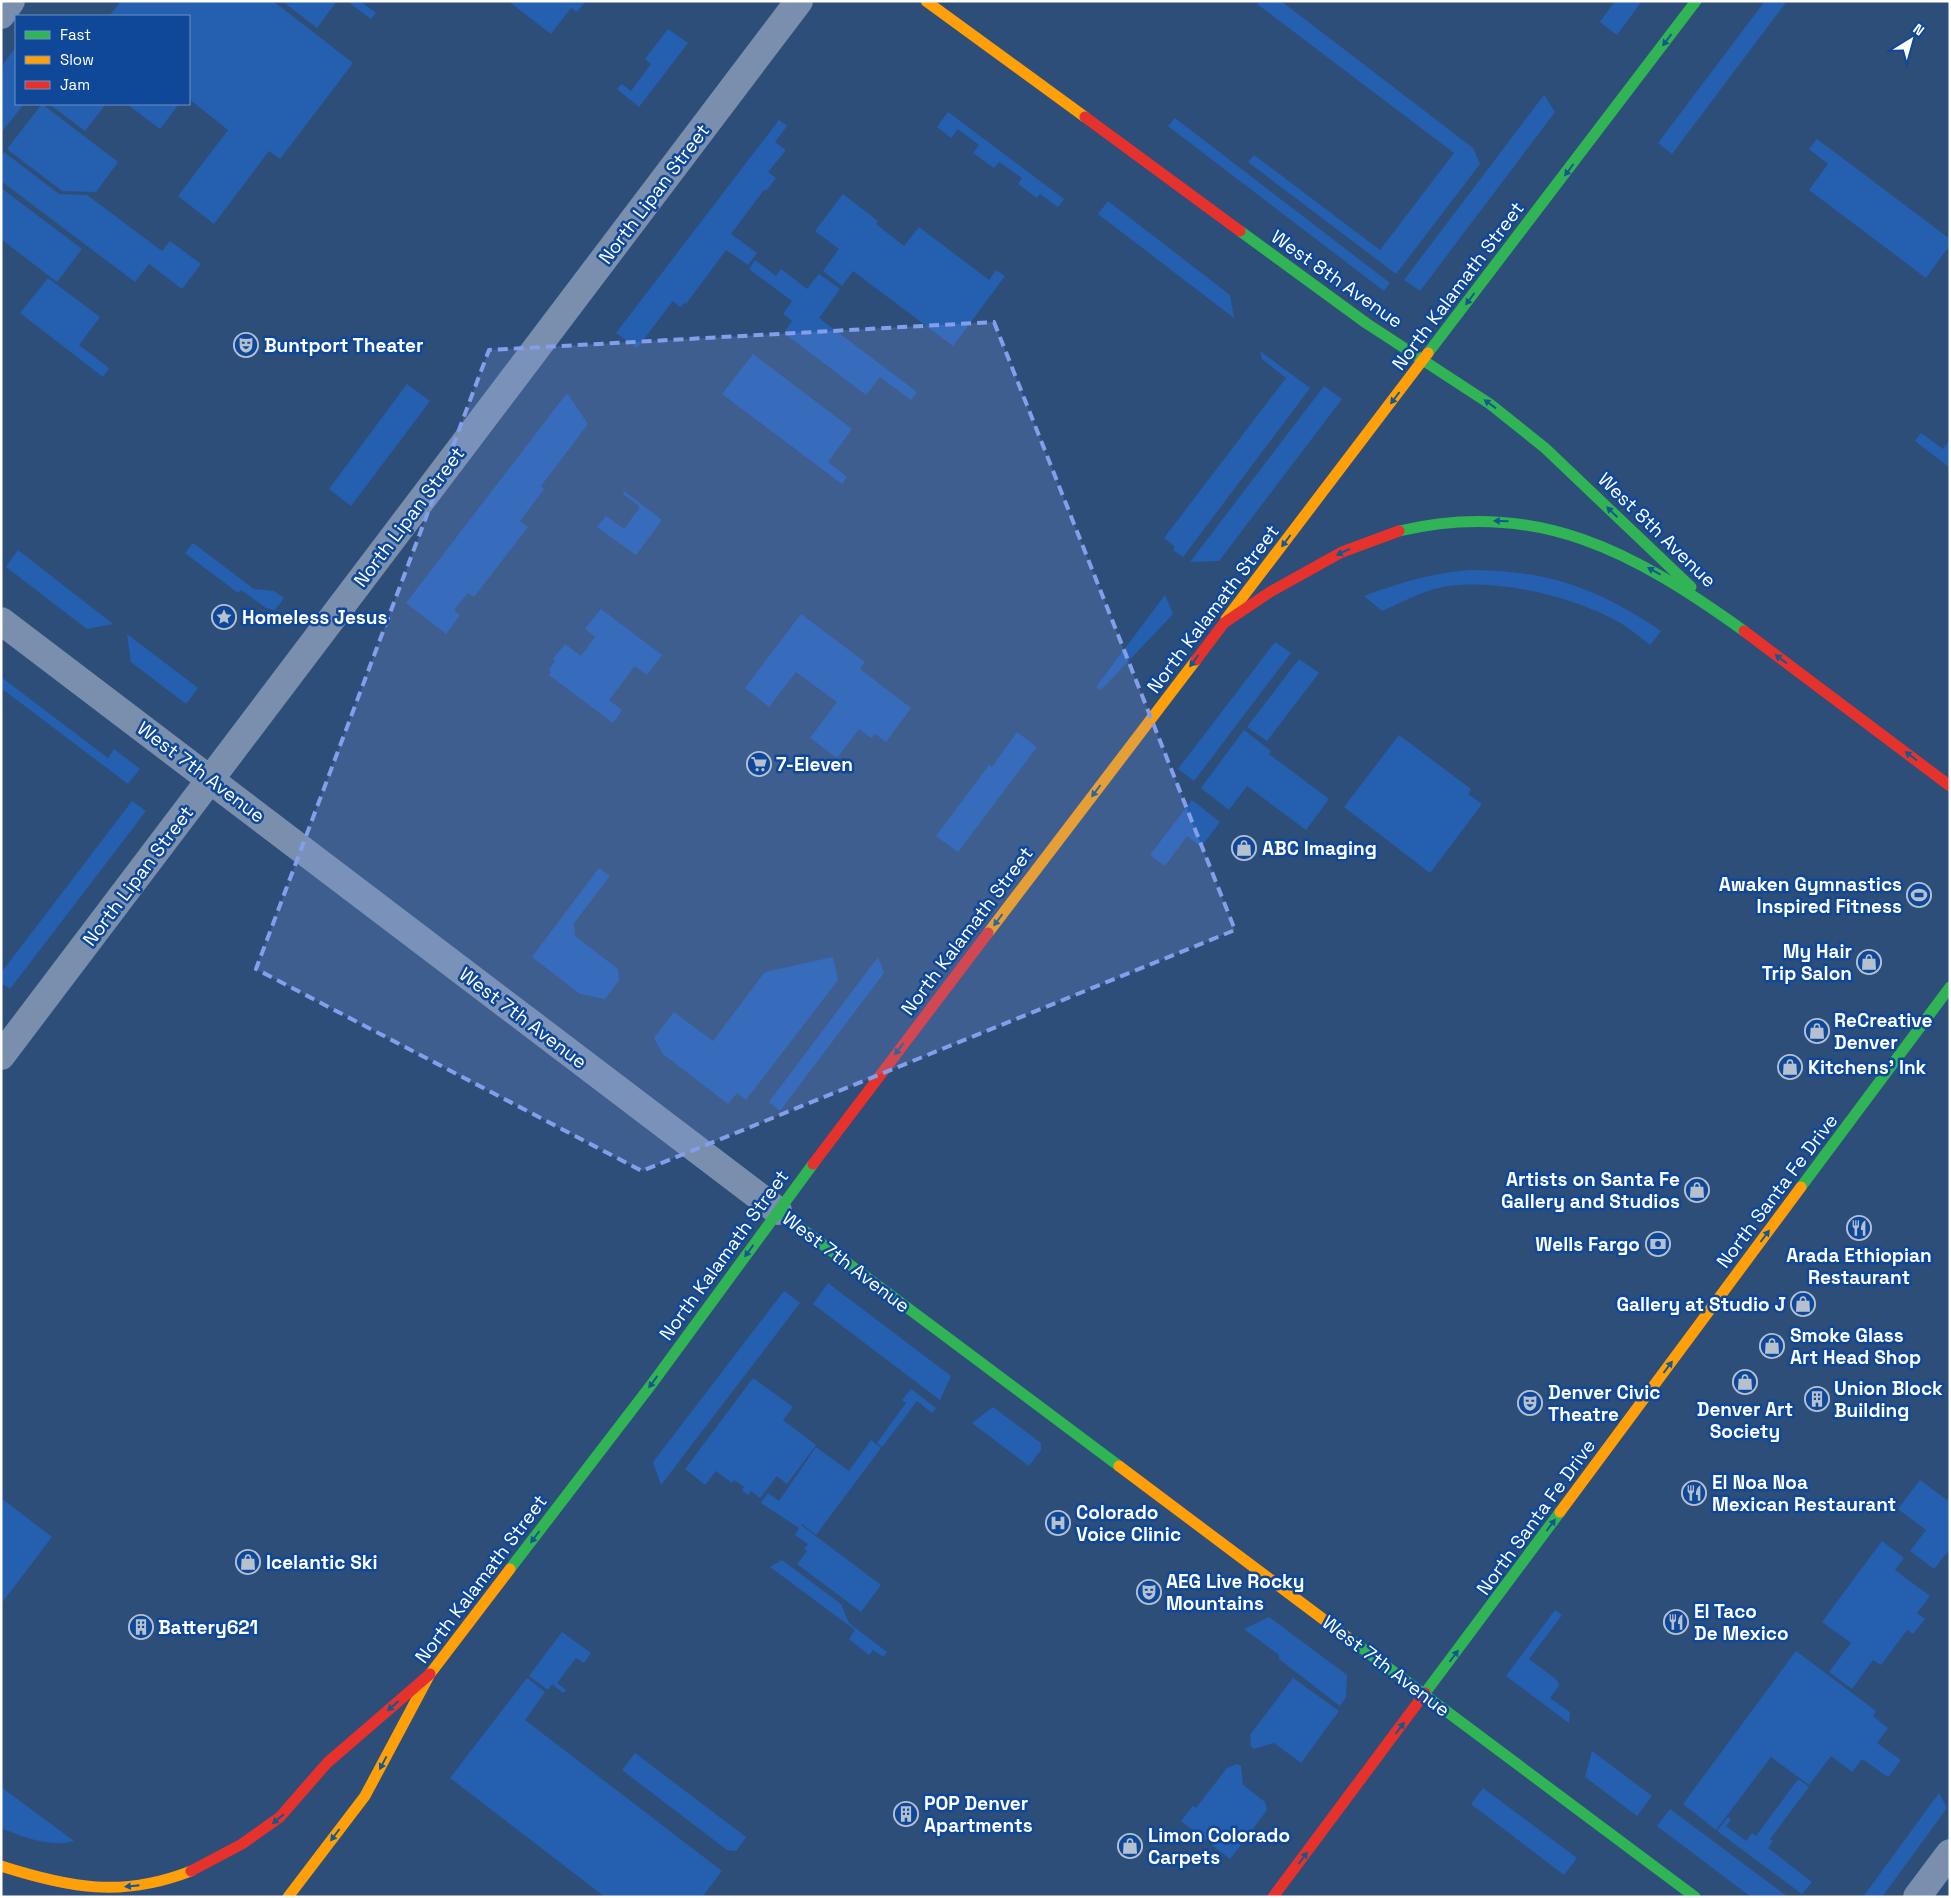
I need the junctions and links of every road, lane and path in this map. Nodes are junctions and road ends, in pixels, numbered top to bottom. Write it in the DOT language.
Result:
graph roads {
  1 [pos="11,1"];
  2 [pos="799,1"];
  3 [pos="926,1"];
  4 [pos="1696,1"];
  5 [pos="1,15"];
  6 [pos="1424,359"];
  7 [pos="1710,606"];
  8 [pos="1,621"];
  9 [pos="1224,623"];
  10 [pos="210,780"];
  11 [pos="1950,786"];
  12 [pos="1950,988"];
  13 [pos="1,1056"];
  14 [pos="778,1212"];
  15 [pos="430,1674"];
  16 [pos="1425,1695"];
  17 [pos="1950,1853"];
  18 [pos="1,1866"];
  19 [pos="288,1897"];
  20 [pos="1273,1897"];
  21 [pos="1695,1897"];
  22 [pos="1917,1897"];
  1 -- 5 [label="street"];
  2 -- 10 [label="street, North Lipan Street"];
  3 -- 6 [label="main road, West 8th Avenue"];
  4 -- 6 [label="main road, North Kalamath Street, one-way"];
  7 -- 6 [label="main road, West 8th Avenue, one-way"];
  6 -- 9 [label="main road, North Kalamath Street, one-way"];
  7 -- 9 [label="main road, West 8th Avenue, one-way"];
  11 -- 7 [label="main road, West 8th Avenue, one-way"];
  8 -- 10 [label="street, West 7th Avenue"];
  9 -- 14 [label="main road, North Kalamath Street, one-way"];
  10 -- 13 [label="street, North Lipan Street"];
  10 -- 14 [label="street, West 7th Avenue"];
  16 -- 12 [label="main road, North Santa Fe Drive, one-way"];
  14 -- 15 [label="main road, North Kalamath Street, one-way"];
  14 -- 16 [label="main road, West 7th Avenue"];
  15 -- 18 [label="main road, one-way"];
  15 -- 19 [label="main road, North Kalamath Street, one-way"];
  20 -- 16 [label="main road, North Santa Fe Drive, one-way"];
  16 -- 21 [label="main road, West 7th Avenue"];
  17 -- 22 [label="street"];
}
